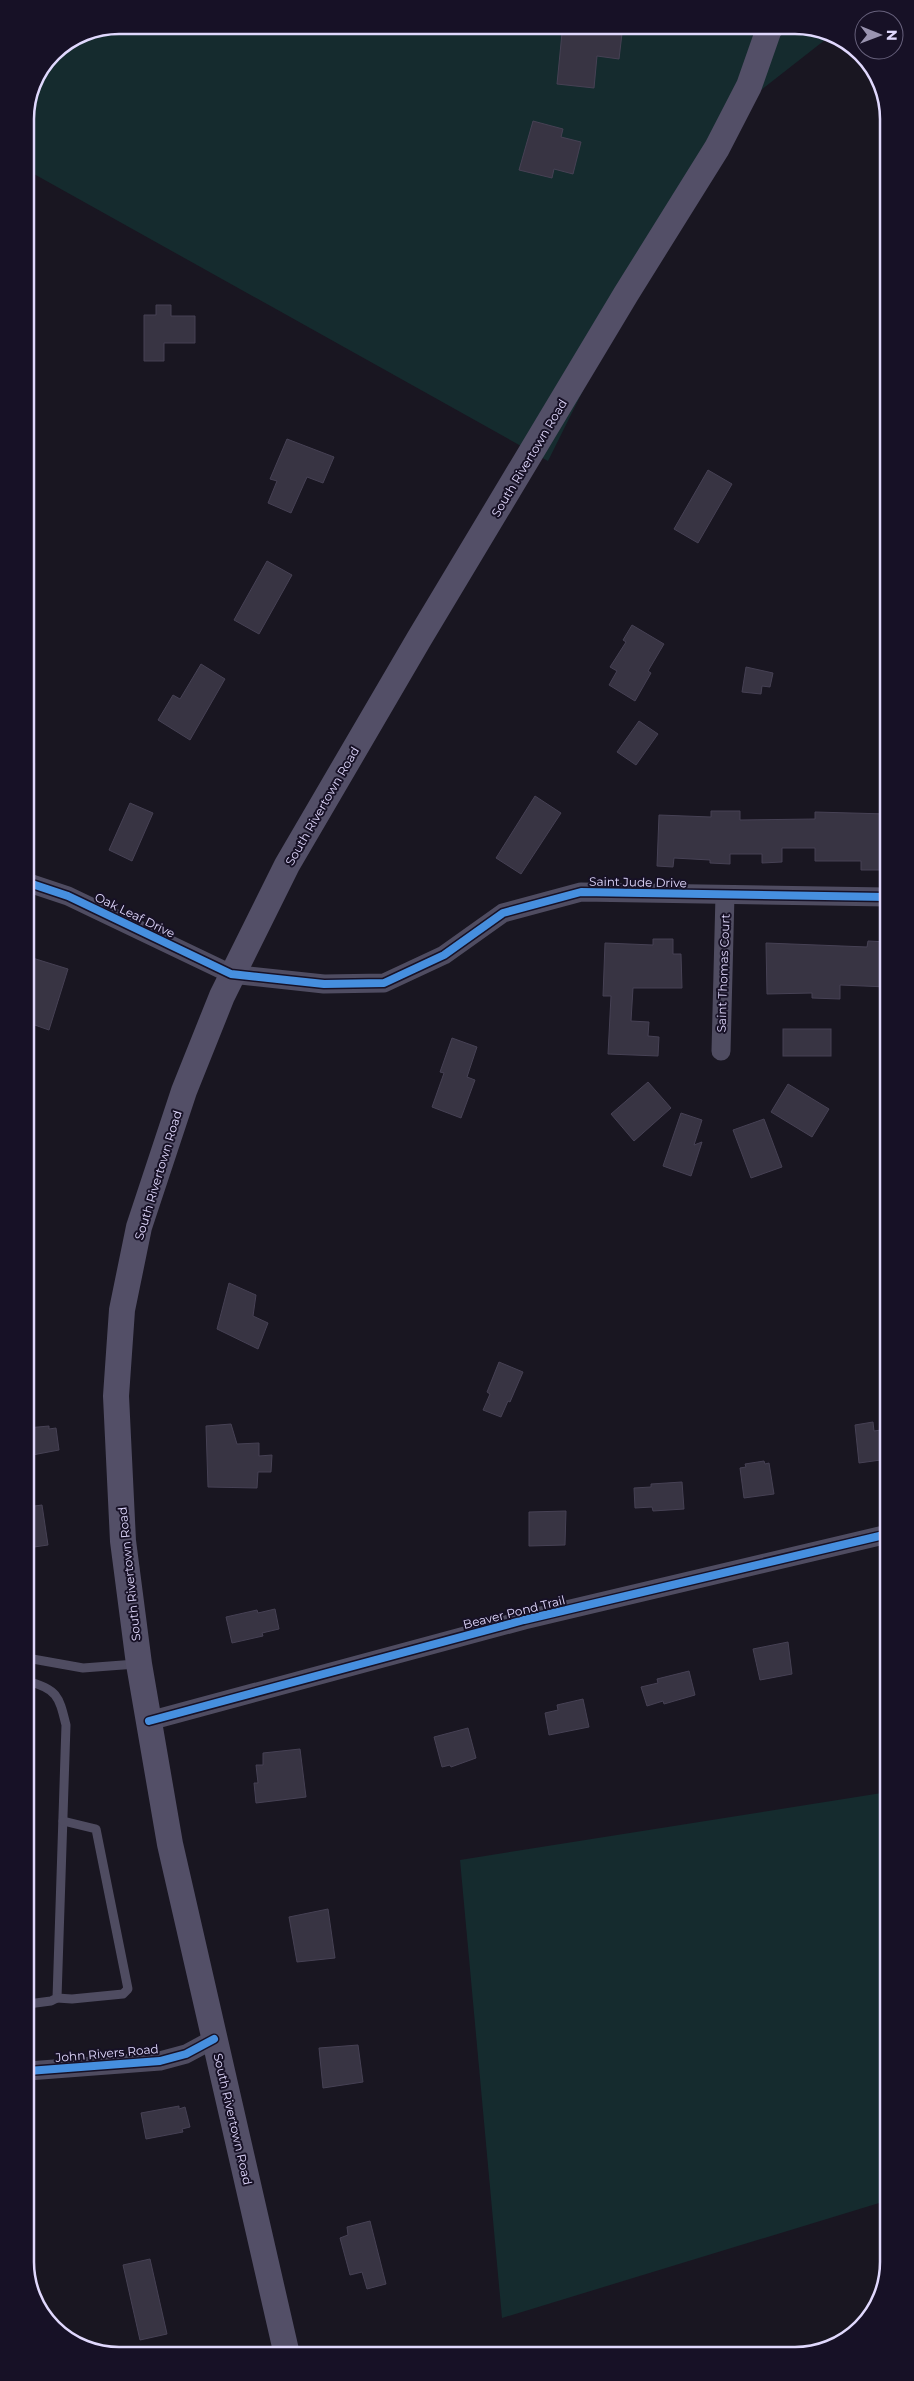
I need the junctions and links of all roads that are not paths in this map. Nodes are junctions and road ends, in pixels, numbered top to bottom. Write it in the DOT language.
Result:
graph roads {
  1 [pos="768,34"];
  2 [pos="34,885"];
  3 [pos="725,895"];
  4 [pos="880,898"];
  5 [pos="231,974"];
  6 [pos="721,1051"];
  7 [pos="880,1536"];
  8 [pos="34,1659"];
  9 [pos="138,1664"];
  10 [pos="34,1683"];
  11 [pos="149,1721"];
  12 [pos="63,1821"];
  13 [pos="57,1998"];
  14 [pos="34,2003"];
  15 [pos="214,2039"];
  16 [pos="34,2071"];
  17 [pos="285,2347"];
  1 -- 5 [label="main road, South Rivertown Road"];
  2 -- 5 [label="street, Oak Leaf Drive"];
  3 -- 4 [label="street, Saint Jude Drive"];
  3 -- 5 [label="street, Saint Jude Drive"];
  3 -- 6 [label="street, Saint Thomas Court"];
  5 -- 9 [label="main road, South Rivertown Road"];
  7 -- 11 [label="street, Beaver Pond Trail"];
  8 -- 9 [label="lane"];
  9 -- 11 [label="main road, South Rivertown Road"];
  10 -- 12 [label="lane"];
  11 -- 15 [label="main road, South Rivertown Road"];
  12 -- 13 [label="lane"];
  12 -- 13 [label="lane"];
  13 -- 14 [label="lane"];
  15 -- 16 [label="street, John Rivers Road"];
  15 -- 17 [label="main road, South Rivertown Road"];
}
